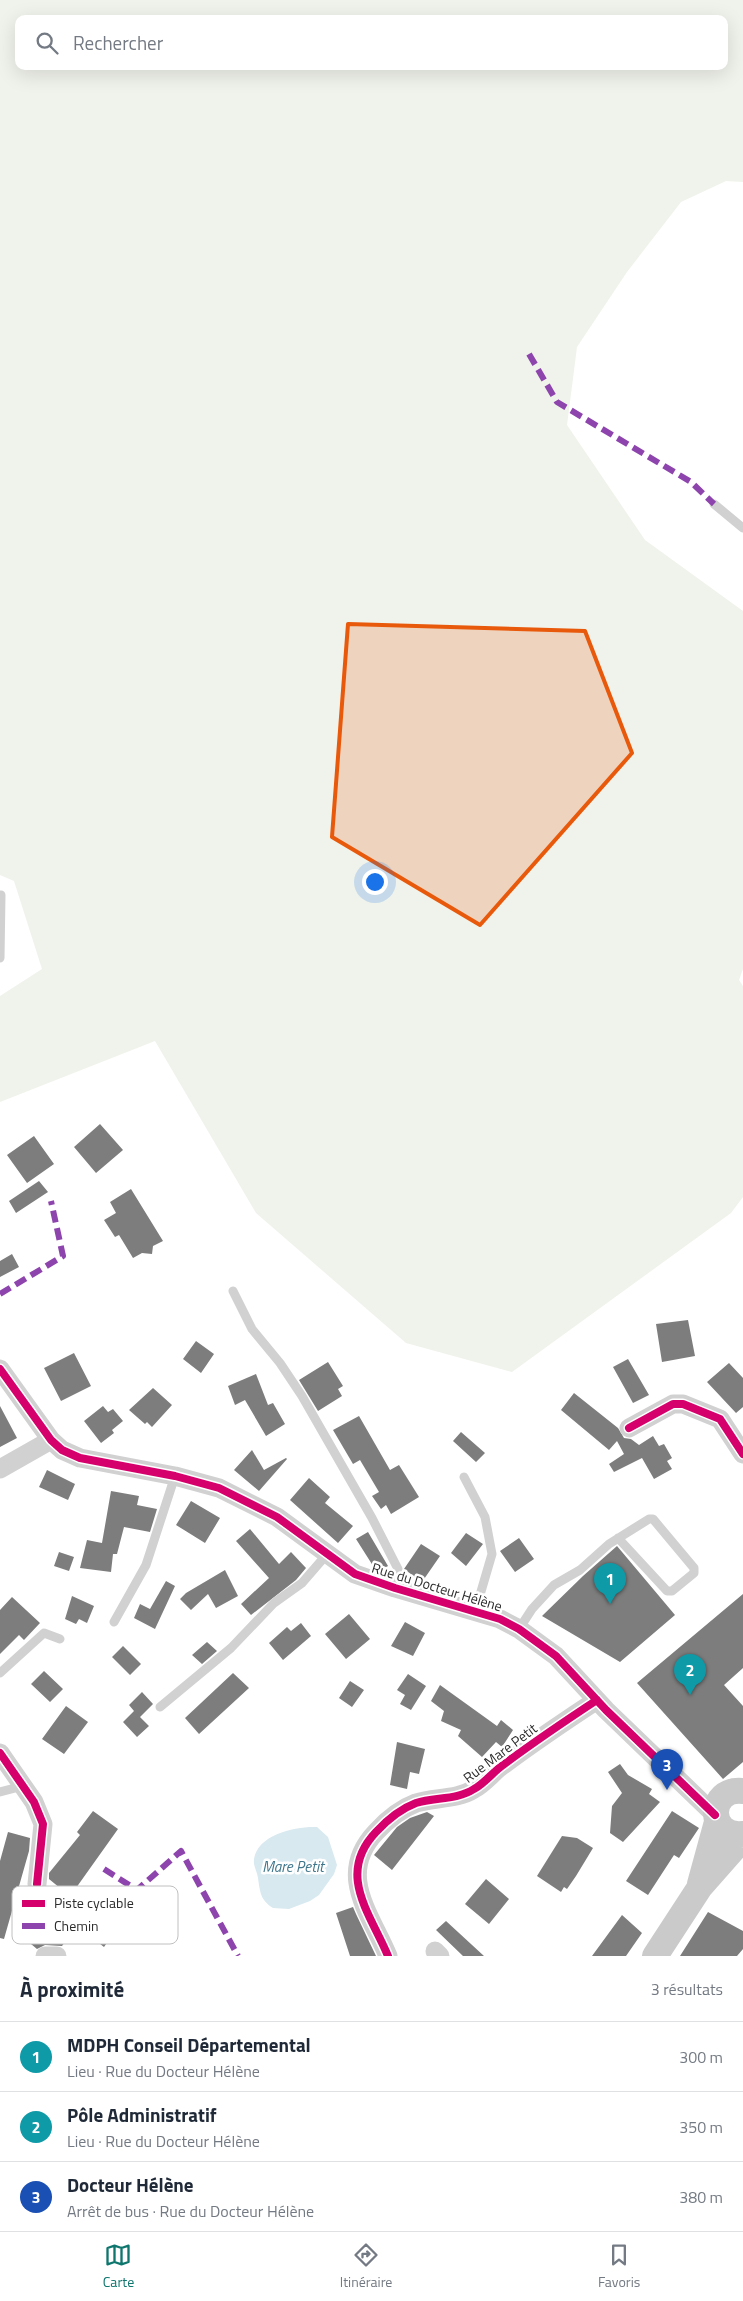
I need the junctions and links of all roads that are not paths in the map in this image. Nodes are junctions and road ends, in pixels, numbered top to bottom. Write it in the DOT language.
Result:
graph roads {
  1 [pos="714,504"];
  2 [pos="743,528"];
  3 [pos="1,895"];
  4 [pos="0,958"];
  5 [pos="233,1290"];
  6 [pos="0,1371"];
  7 [pos="629,1428"];
  8 [pos="51,1440"];
  9 [pos="743,1454"];
  10 [pos="0,1469"];
  11 [pos="175,1476"];
  12 [pos="464,1476"];
  13 [pos="618,1538"];
  14 [pos="328,1553"];
  15 [pos="394,1588"];
  16 [pos="475,1612"];
  17 [pos="114,1622"];
  18 [pos="519,1629"];
  19 [pos="60,1639"];
  20 [pos="0,1672"];
  21 [pos="597,1700"];
  22 [pos="160,1707"];
  23 [pos="0,1753"];
  24 [pos="23,1786"];
  25 [pos="691,1789"];
  26 [pos="740,1791"];
  27 [pos="0,1792"];
  28 [pos="716,1818"];
  29 [pos="743,1834"];
  30 [pos="743,1838"];
  31 [pos="37,1884"];
  32 [pos="700,1887"];
  33 [pos="659,1954"];
  34 [pos="45,1956"];
  35 [pos="57,1956"];
  36 [pos="388,1956"];
  1 -- 2 [label="lane"];
  3 -- 4 [label="lane"];
  5 -- 15 [label="lane"];
  6 -- 8 [label="street, Rue du Docteur Hélène"];
  7 -- 9 [label="street"];
  8 -- 10 [label="street"];
  8 -- 11 [label="street, Rue du Docteur Hélène"];
  11 -- 14 [label="street, Rue du Docteur Hélène"];
  11 -- 17 [label="lane"];
  12 -- 16 [label="lane"];
  13 -- 13 [label="lane"];
  13 -- 18 [label="lane"];
  14 -- 15 [label="street, Rue du Docteur Hélène"];
  14 -- 22 [label="lane"];
  15 -- 16 [label="street, Rue du Docteur Hélène"];
  16 -- 18 [label="street, Rue du Docteur Hélène"];
  18 -- 21 [label="street, Rue du Docteur Hélène"];
  19 -- 20 [label="lane"];
  21 -- 25 [label="street, Rue du Docteur Hélène"];
  21 -- 36 [label="street, Rue Mare Petit"];
  23 -- 24 [label="street"];
  24 -- 27 [label="lane"];
  24 -- 31 [label="street"];
  25 -- 26 [label="street"];
  25 -- 28 [label="street, Rue du Docteur Hélène"];
  26 -- 28 [label="main road"];
  28 -- 29 [label="main road"];
  28 -- 32 [label="main road"];
  30 -- 32 [label="main road"];
  32 -- 33 [label="main road"];
  34 -- 35 [label="street"];
}
